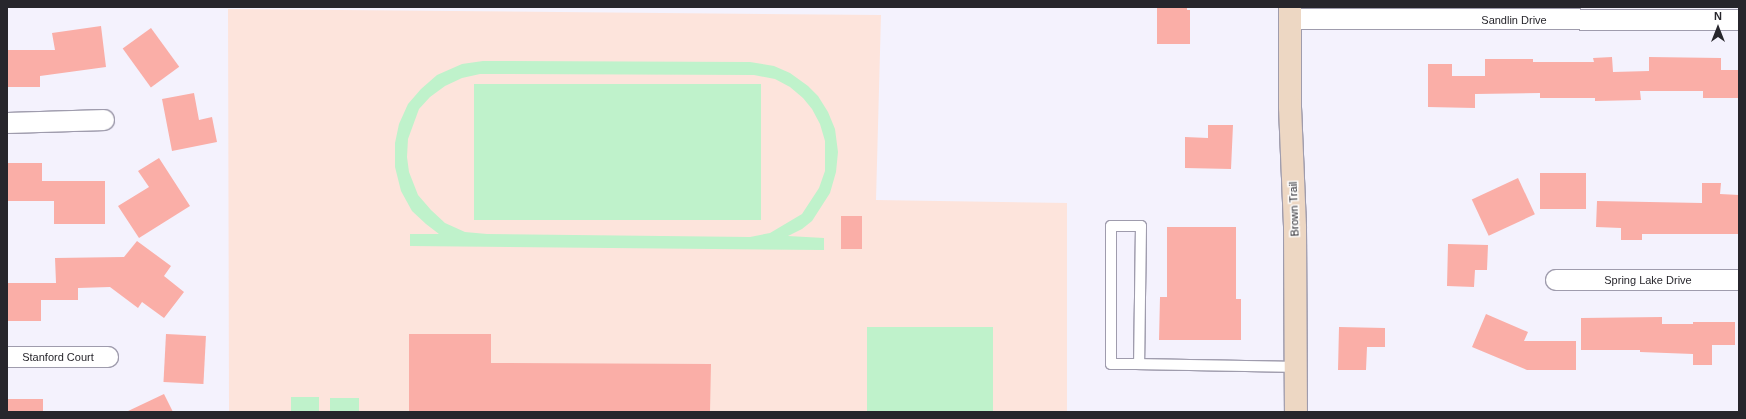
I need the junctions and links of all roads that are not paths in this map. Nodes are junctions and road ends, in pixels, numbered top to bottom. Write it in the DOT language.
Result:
graph roads {
  1 [pos="1290,13"];
  2 [pos="1739,20"];
  3 [pos="104,120"];
  4 [pos="7,123"];
  5 [pos="1556,280"];
  6 [pos="1739,280"];
  7 [pos="7,357"];
  8 [pos="108,357"];
  9 [pos="1139,364"];
  10 [pos="1296,367"];
  11 [pos="1296,412"];
  1 -- 2 [label="street, Sandlin Drive"];
  1 -- 10 [label="street, Brown Trail"];
  3 -- 4 [label="street"];
  5 -- 6 [label="street, Spring Lake Drive"];
  7 -- 8 [label="street, Stanford Court"];
  9 -- 9 [label="lane"];
  9 -- 10 [label="lane"];
  10 -- 11 [label="street, Brown Trail"];
}
